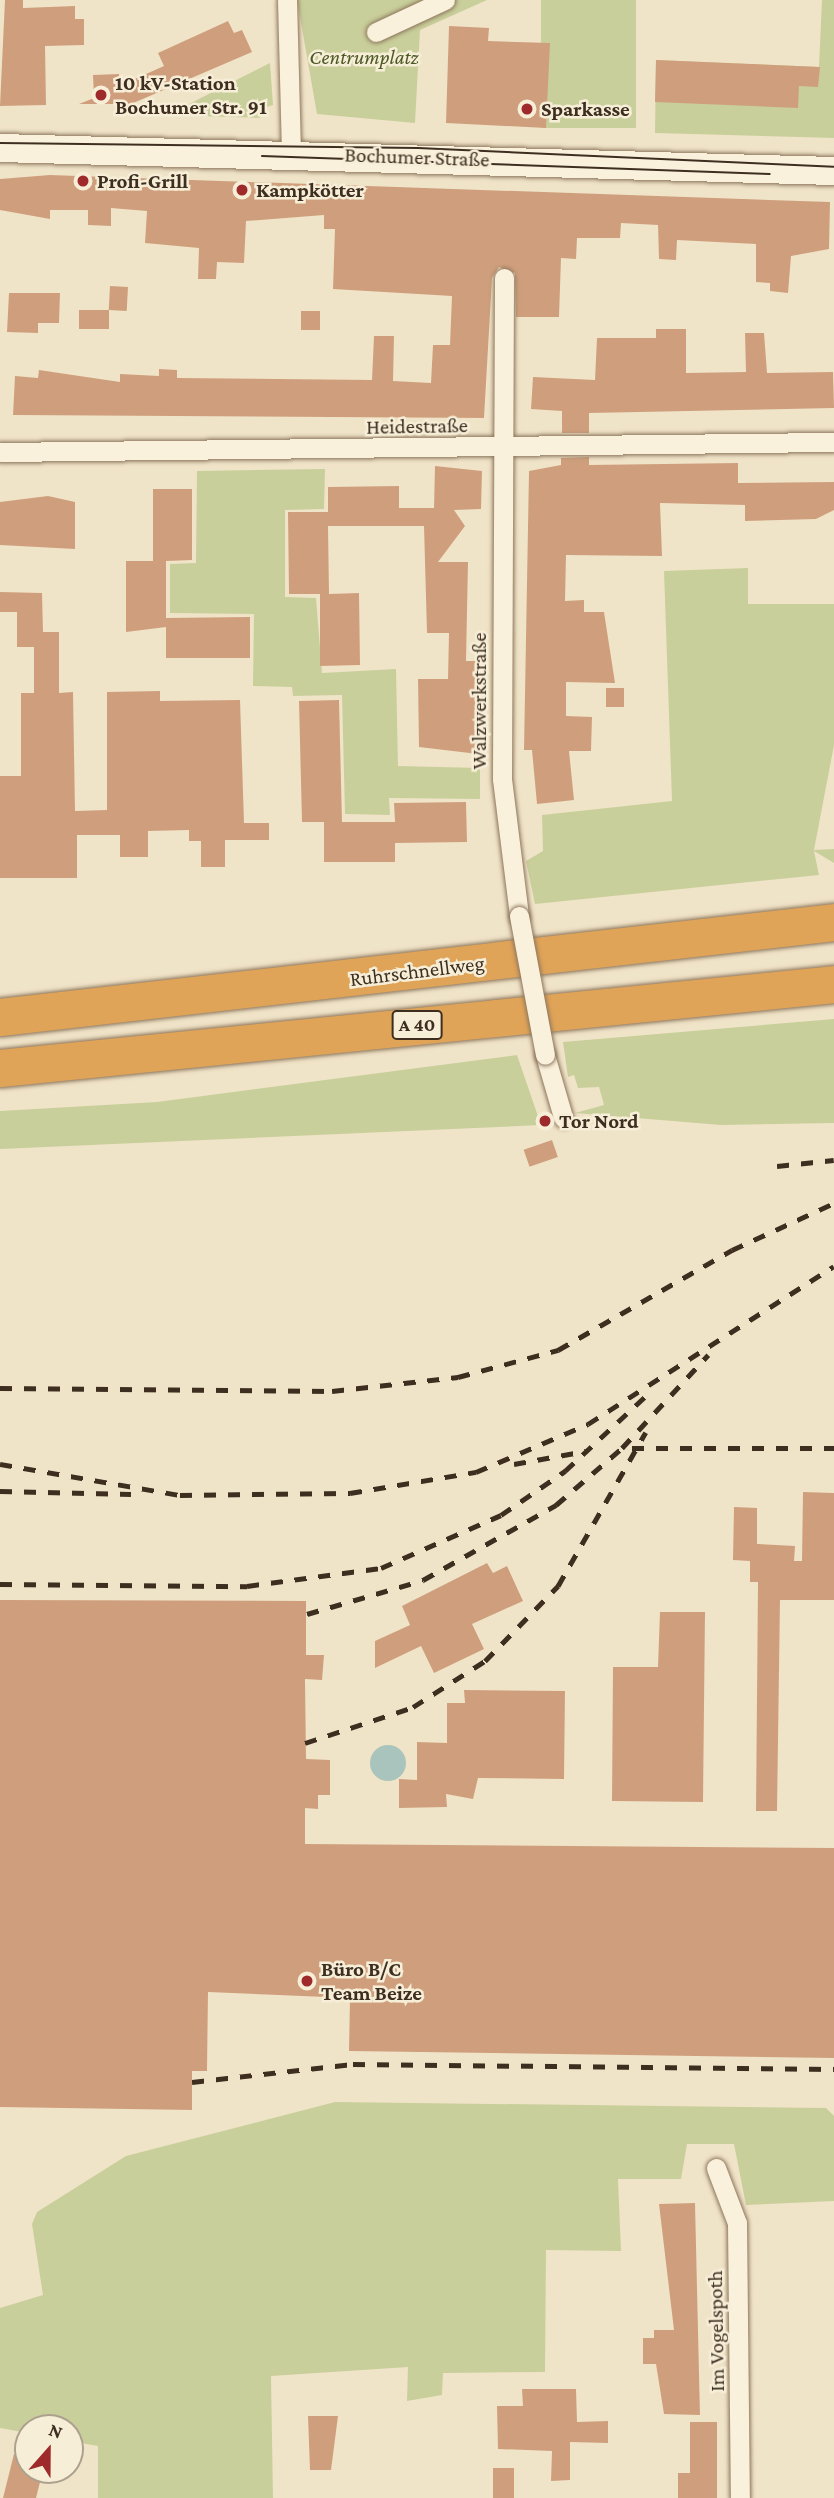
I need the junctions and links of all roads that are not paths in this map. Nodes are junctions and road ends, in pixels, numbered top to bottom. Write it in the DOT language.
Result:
graph roads {
  1 [pos="287,0"];
  2 [pos="445,0"];
  3 [pos="376,32"];
  4 [pos="0,148"];
  5 [pos="291,153"];
  6 [pos="834,171"];
  7 [pos="505,278"];
  8 [pos="834,442"];
  9 [pos="503,448"];
  10 [pos="0,452"];
  11 [pos="834,922"];
  12 [pos="834,984"];
  13 [pos="0,1017"];
  14 [pos="0,1069"];
  15 [pos="563,1117"];
  16 [pos="716,2168"];
  17 [pos="740,2498"];
  1 -- 5 [label="street"];
  2 -- 3 [label="street"];
  4 -- 5 [label="main road, Bochumer Straße"];
  5 -- 6 [label="main road, Bochumer Straße"];
  7 -- 9 [label="street, Walzwerkstraße"];
  8 -- 9 [label="street, Heidestraße"];
  9 -- 10 [label="street, Heidestraße"];
  9 -- 15 [label="street, Walzwerkstraße, bridge"];
  11 -- 13 [label="highway, Ruhrschnellweg"];
  12 -- 14 [label="highway, A 40"];
  16 -- 17 [label="street, Im Vogelspoth"];
}
